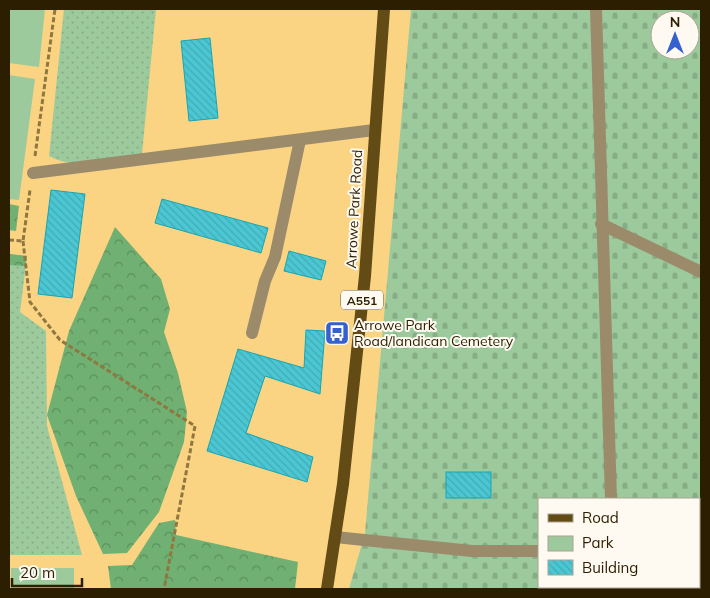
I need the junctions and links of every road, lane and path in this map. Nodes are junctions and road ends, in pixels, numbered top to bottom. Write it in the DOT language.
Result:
graph roads {
  1 [pos="55,9"];
  2 [pos="384,9"];
  3 [pos="596,9"];
  4 [pos="374,130"];
  5 [pos="300,140"];
  6 [pos="33,173"];
  7 [pos="601,224"];
  8 [pos="9,240"];
  9 [pos="23,242"];
  10 [pos="701,272"];
  11 [pos="252,333"];
  12 [pos="611,498"];
  13 [pos="335,537"];
  14 [pos="538,551"];
  15 [pos="164,589"];
  16 [pos="328,589"];
  1 -- 6 [label="path"];
  2 -- 4 [label="main road, Arrowe Park Road / A551"];
  3 -- 7 [label="lane"];
  4 -- 5 [label="lane"];
  4 -- 13 [label="main road, Arrowe Park Road / A551"];
  5 -- 6 [label="lane"];
  5 -- 11 [label="lane"];
  6 -- 9 [label="path"];
  7 -- 10 [label="lane"];
  7 -- 12 [label="lane"];
  8 -- 9 [label="path"];
  9 -- 15 [label="path"];
  13 -- 14 [label="lane"];
  13 -- 16 [label="main road, Arrowe Park Road / A551"];
}
